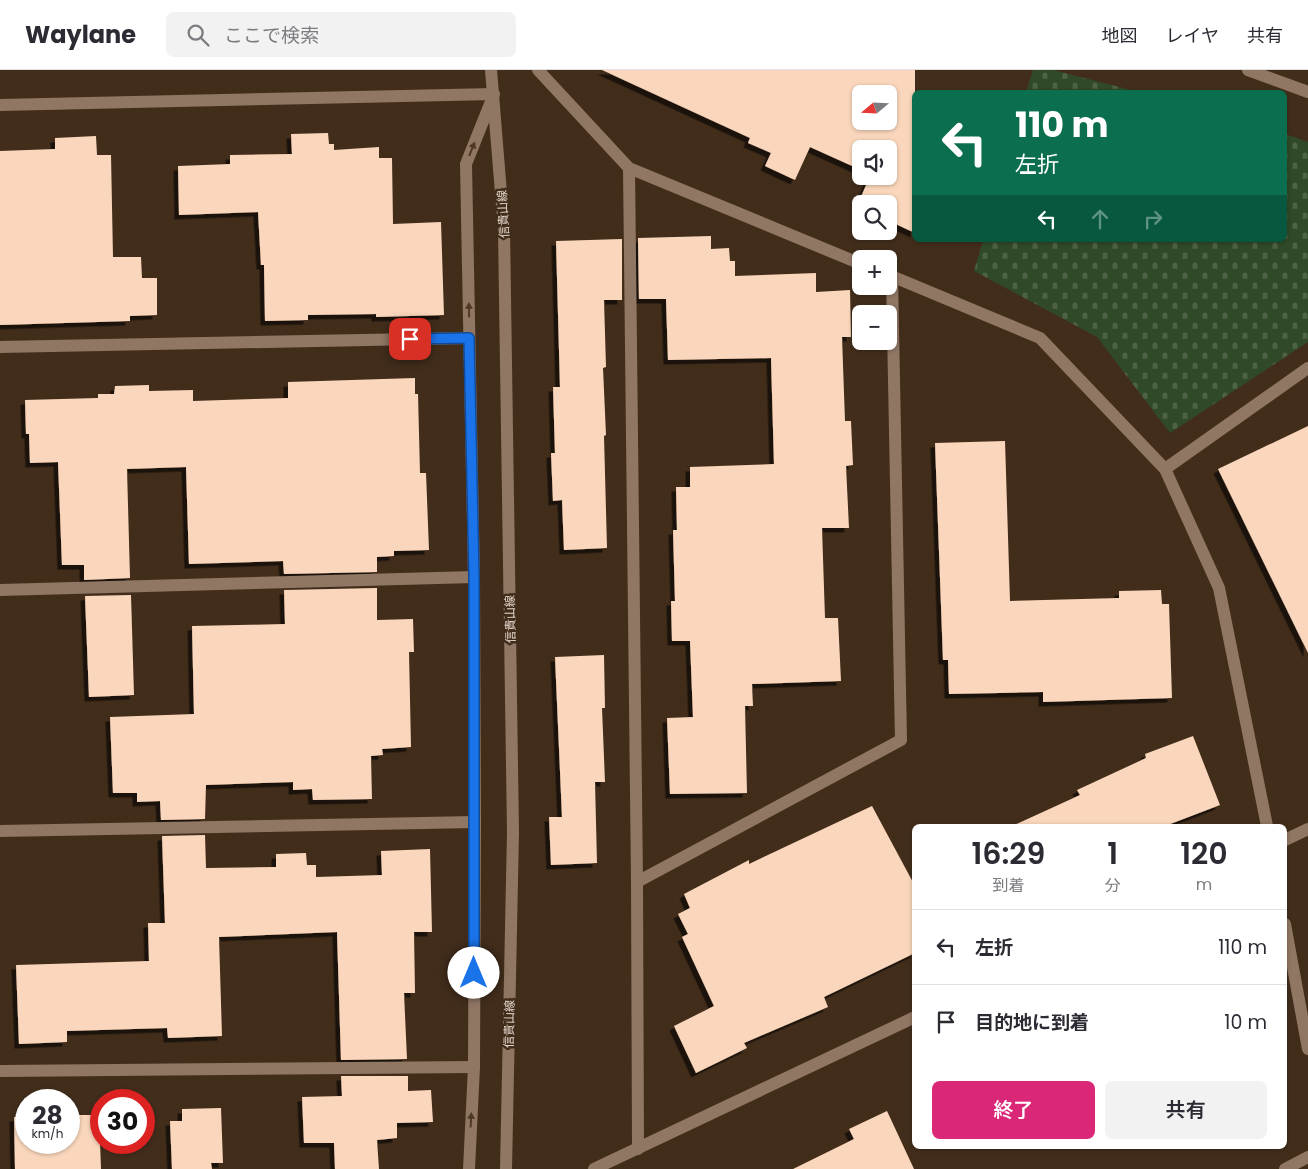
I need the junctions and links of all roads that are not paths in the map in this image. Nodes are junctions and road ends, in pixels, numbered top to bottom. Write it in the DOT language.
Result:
graph roads {
  1 [pos="491,70"];
  2 [pos="538,70"];
  3 [pos="1248,70"];
  4 [pos="1308,92"];
  5 [pos="494,94"];
  6 [pos="0,105"];
  7 [pos="629,168"];
  8 [pos="852,260"];
  9 [pos="897,279"];
  10 [pos="890,295"];
  11 [pos="469,338"];
  12 [pos="0,347"];
  13 [pos="1308,368"];
  14 [pos="1165,469"];
  15 [pos="474,576"];
  16 [pos="0,590"];
  17 [pos="475,822"];
  18 [pos="1267,824"];
  19 [pos="1308,829"];
  20 [pos="0,831"];
  21 [pos="1287,839"];
  22 [pos="637,882"];
  23 [pos="1287,935"];
  24 [pos="912,1017"];
  25 [pos="1308,1049"];
  26 [pos="474,1067"];
  27 [pos="0,1071"];
  28 [pos="638,1149"];
  29 [pos="1308,1157"];
  30 [pos="469,1169"];
  31 [pos="506,1169"];
  32 [pos="594,1169"];
  33 [pos="1285,1169"];
  1 -- 5 [label="street, 信貴山線"];
  2 -- 7 [label="street"];
  3 -- 4 [label="street"];
  5 -- 6 [label="street"];
  11 -- 5 [label="street, one-way"];
  5 -- 31 [label="street, 信貴山線"];
  7 -- 8 [label="street"];
  7 -- 22 [label="street"];
  9 -- 14 [label="street"];
  10 -- 22 [label="street"];
  11 -- 12 [label="street"];
  11 -- 15 [label="street"];
  13 -- 14 [label="street"];
  14 -- 18 [label="street"];
  15 -- 16 [label="street"];
  15 -- 17 [label="street"];
  17 -- 20 [label="street"];
  17 -- 26 [label="street"];
  19 -- 21 [label="street"];
  22 -- 28 [label="street"];
  23 -- 25 [label="street"];
  24 -- 28 [label="street"];
  26 -- 27 [label="street"];
  30 -- 26 [label="street, one-way"];
  28 -- 32 [label="street"];
  29 -- 33 [label="street"];
}
